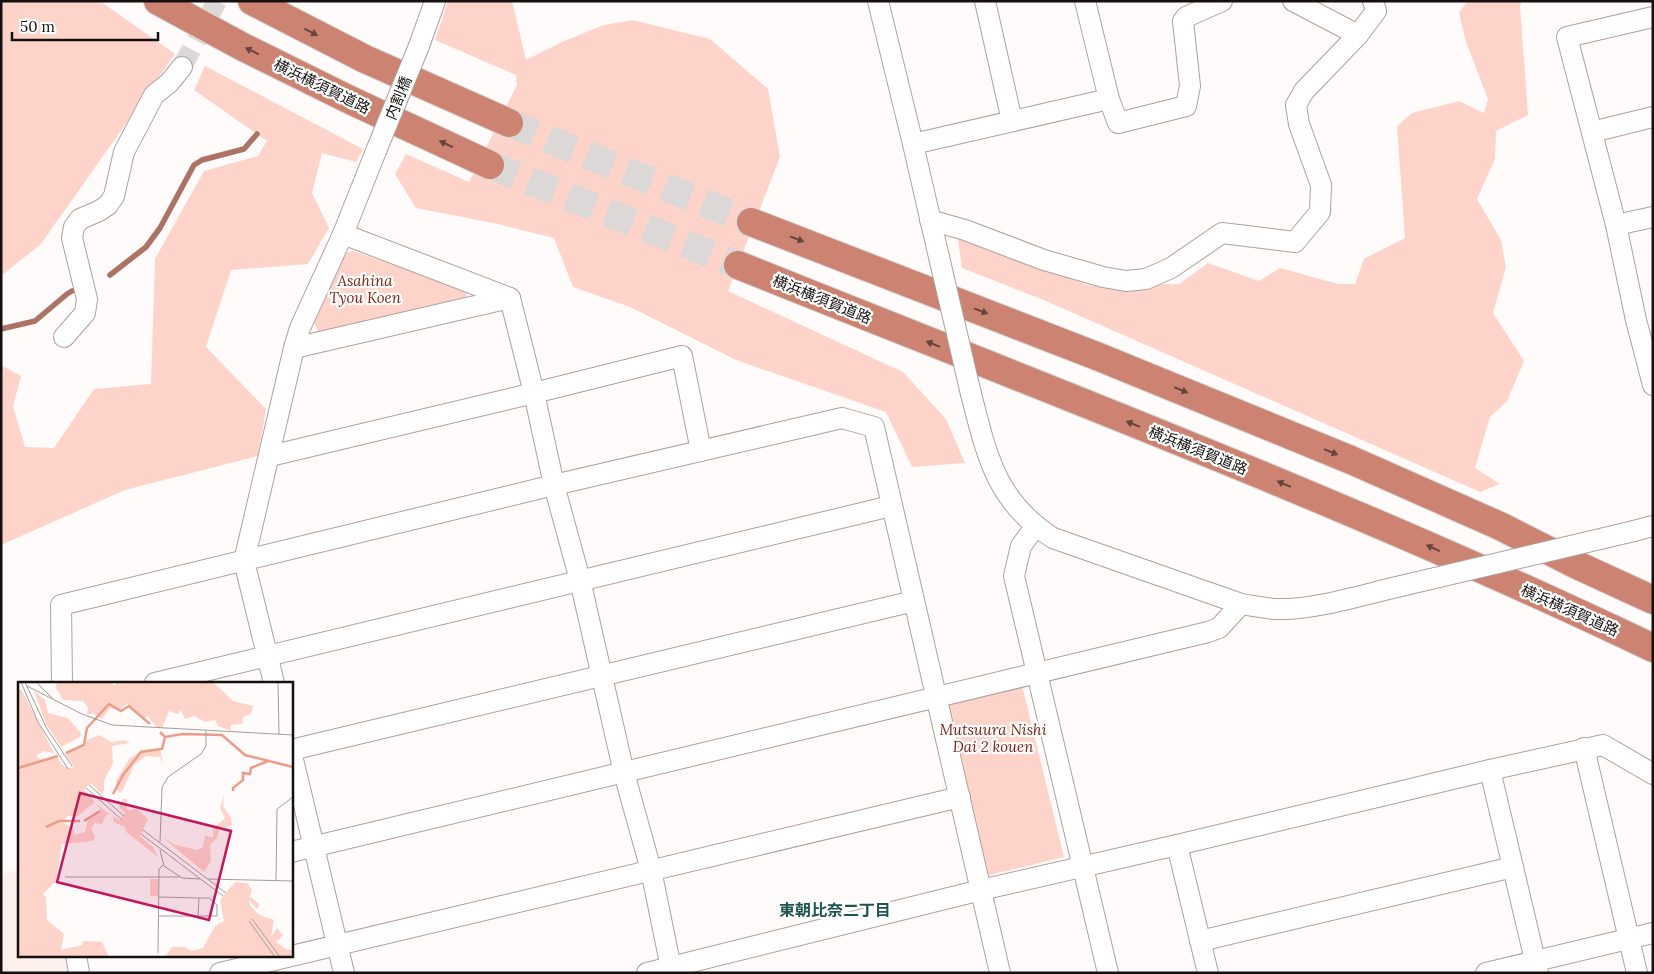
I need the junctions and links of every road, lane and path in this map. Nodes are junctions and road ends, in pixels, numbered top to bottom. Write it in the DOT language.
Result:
graph roads {
  1 [pos="158,1"];
  2 [pos="252,1"];
  3 [pos="435,1"];
  4 [pos="878,1"];
  5 [pos="985,1"];
  6 [pos="1084,1"];
  7 [pos="1222,1"];
  8 [pos="1293,1"];
  9 [pos="1373,1"];
  10 [pos="1327,9"];
  11 [pos="1653,17"];
  12 [pos="1358,35"];
  13 [pos="182,67"];
  14 [pos="1109,100"];
  15 [pos="1653,117"];
  16 [pos="1012,120"];
  17 [pos="509,123"];
  18 [pos="1592,132"];
  19 [pos="913,144"];
  20 [pos="490,165"];
  21 [pos="1653,217"];
  22 [pos="930,220"];
  23 [pos="751,222"];
  24 [pos="1616,225"];
  25 [pos="343,234"];
  26 [pos="738,265"];
  27 [pos="510,298"];
  28 [pos="1644,318"];
  29 [pos="64,337"];
  30 [pos="294,348"];
  31 [pos="1653,386"];
  32 [pos="534,393"];
  33 [pos="701,451"];
  34 [pos="270,456"];
  35 [pos="554,485"];
  36 [pos="891,506"];
  37 [pos="1035,526"];
  38 [pos="1643,529"];
  39 [pos="244,561"];
  40 [pos="580,580"];
  41 [pos="1653,600"];
  42 [pos="914,601"];
  43 [pos="1241,604"];
  44 [pos="1653,648"];
  45 [pos="268,656"];
  46 [pos="1037,673"];
  47 [pos="601,676"];
  48 [pos="62,682"];
  49 [pos="159,682"];
  50 [pos="274,682"];
  51 [pos="937,697"];
  52 [pos="1584,748"];
  53 [pos="292,751"];
  54 [pos="292,755"];
  55 [pos="1490,770"];
  56 [pos="624,773"];
  57 [pos="1653,774"];
  58 [pos="960,797"];
  59 [pos="314,846"];
  60 [pos="1177,846"];
  61 [pos="292,852"];
  62 [pos="1083,867"];
  63 [pos="1513,867"];
  64 [pos="651,870"];
  65 [pos="981,890"];
  66 [pos="1653,933"];
  67 [pos="1629,939"];
  68 [pos="1200,941"];
  69 [pos="337,945"];
  70 [pos="76,956"];
  71 [pos="291,956"];
  72 [pos="292,956"];
  73 [pos="1537,967"];
  74 [pos="671,970"];
  75 [pos="79,973"];
  76 [pos="220,973"];
  77 [pos="344,973"];
  78 [pos="647,973"];
  79 [pos="1000,973"];
  80 [pos="1108,973"];
  81 [pos="1208,973"];
  82 [pos="1486,973"];
  83 [pos="1637,973"];
  20 -- 1 [label="highway, 横浜横須賀道路, one-way"];
  2 -- 17 [label="highway, one-way"];
  3 -- 25 [label="street, 内割橋, bridge"];
  4 -- 19 [label="street"];
  5 -- 16 [label="street"];
  6 -- 14 [label="street"];
  7 -- 14 [label="street"];
  8 -- 10 [label="street"];
  9 -- 12 [label="street"];
  10 -- 12 [label="street"];
  11 -- 18 [label="street"];
  12 -- 22 [label="street"];
  13 -- 29 [label="street"];
  14 -- 16 [label="street"];
  15 -- 18 [label="street"];
  16 -- 19 [label="street"];
  18 -- 24 [label="street"];
  19 -- 22 [label="street"];
  21 -- 24 [label="street"];
  22 -- 37 [label="street, bridge"];
  23 -- 41 [label="highway, one-way"];
  24 -- 28 [label="street"];
  25 -- 27 [label="street"];
  25 -- 30 [label="street, 内割橋"];
  44 -- 26 [label="highway, 横浜横須賀道路, one-way"];
  27 -- 30 [label="street"];
  27 -- 32 [label="street"];
  28 -- 31 [label="street"];
  30 -- 34 [label="street, 内割橋"];
  32 -- 33 [label="street"];
  32 -- 34 [label="street"];
  32 -- 35 [label="street"];
  33 -- 35 [label="street"];
  33 -- 36 [label="street"];
  34 -- 39 [label="street, 内割橋"];
  35 -- 39 [label="street"];
  35 -- 40 [label="street"];
  36 -- 40 [label="street"];
  36 -- 42 [label="street"];
  37 -- 43 [label="street"];
  37 -- 46 [label="street"];
  38 -- 43 [label="street, bridge"];
  39 -- 45 [label="street"];
  39 -- 48 [label="street"];
  40 -- 45 [label="street"];
  40 -- 47 [label="street"];
  42 -- 47 [label="street"];
  42 -- 51 [label="street"];
  43 -- 46 [label="street"];
  45 -- 49 [label="street"];
  45 -- 50 [label="street"];
  46 -- 51 [label="street"];
  46 -- 62 [label="street"];
  47 -- 53 [label="street"];
  47 -- 56 [label="street"];
  51 -- 56 [label="street"];
  51 -- 58 [label="street"];
  52 -- 55 [label="street"];
  52 -- 57 [label="street"];
  52 -- 67 [label="street"];
  54 -- 59 [label="street"];
  55 -- 60 [label="street"];
  55 -- 63 [label="street"];
  56 -- 59 [label="street"];
  56 -- 64 [label="street"];
  58 -- 64 [label="street"];
  58 -- 65 [label="street"];
  59 -- 61 [label="street"];
  59 -- 69 [label="street"];
  60 -- 62 [label="street"];
  60 -- 68 [label="street"];
  62 -- 65 [label="street"];
  62 -- 80 [label="street"];
  63 -- 68 [label="street"];
  63 -- 73 [label="street"];
  64 -- 69 [label="street"];
  64 -- 74 [label="street"];
  65 -- 74 [label="street"];
  65 -- 79 [label="street"];
  66 -- 67 [label="street"];
  67 -- 73 [label="street"];
  67 -- 83 [label="street"];
  68 -- 81 [label="street"];
  69 -- 72 [label="street"];
  69 -- 77 [label="street"];
  70 -- 75 [label="street"];
  71 -- 76 [label="street"];
  73 -- 82 [label="street"];
  74 -- 78 [label="street"];
}
